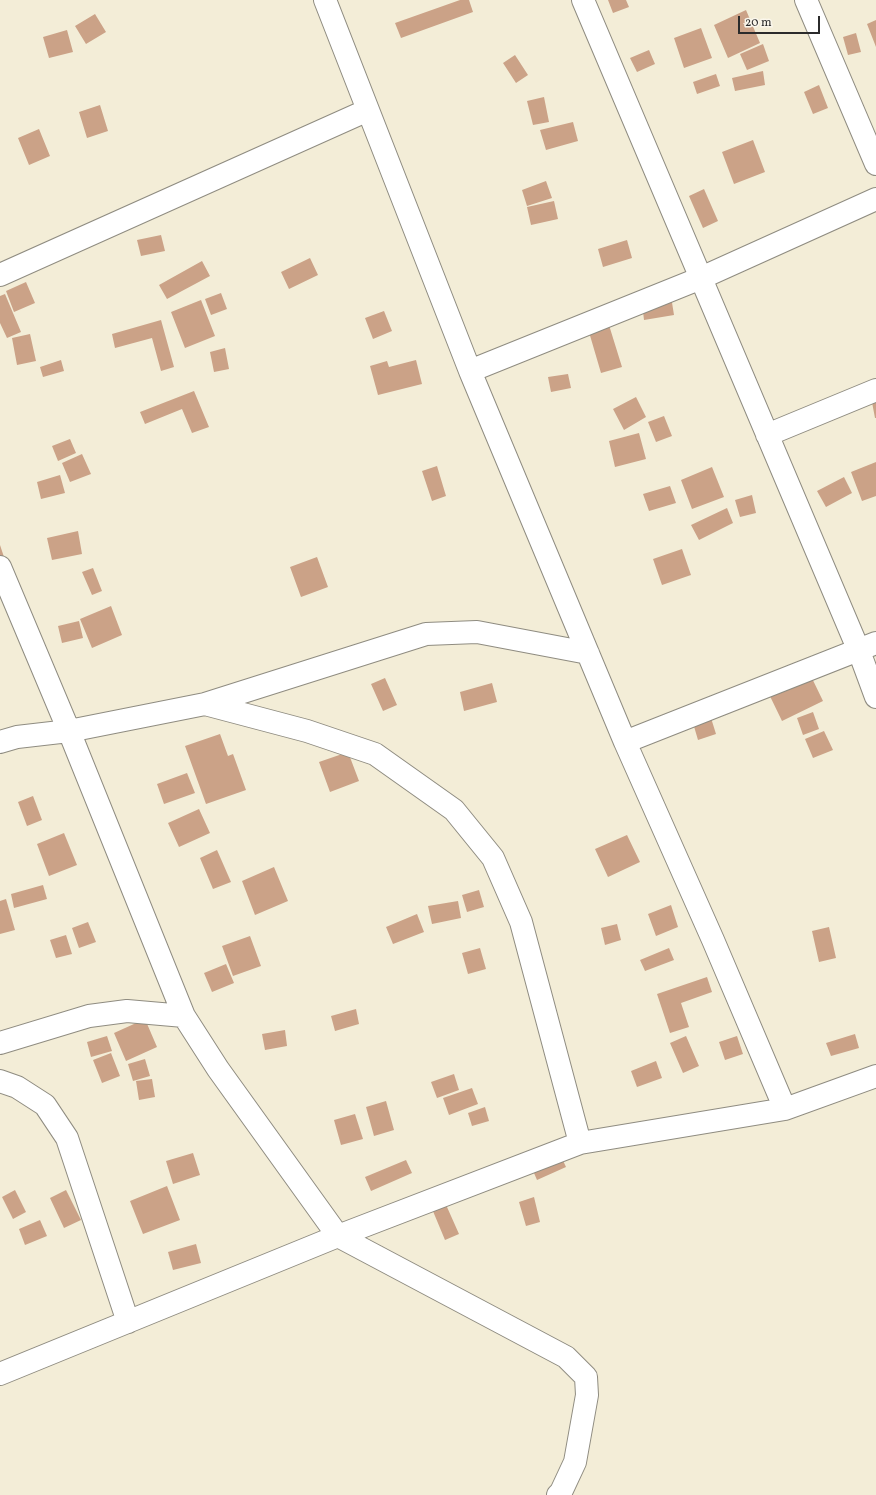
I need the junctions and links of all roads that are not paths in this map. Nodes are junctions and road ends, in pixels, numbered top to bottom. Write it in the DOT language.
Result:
graph roads {
  1 [pos="325,0"];
  2 [pos="583,0"];
  3 [pos="806,0"];
  4 [pos="368,110"];
  5 [pos="876,164"];
  6 [pos="876,199"];
  7 [pos="0,275"];
  8 [pos="701,278"];
  9 [pos="470,371"];
  10 [pos="876,390"];
  11 [pos="767,435"];
  12 [pos="0,567"];
  13 [pos="867,647"];
  14 [pos="588,653"];
  15 [pos="876,697"];
  16 [pos="205,704"];
  17 [pos="69,731"];
  18 [pos="6,738"];
  19 [pos="625,742"];
  20 [pos="184,1016"];
  21 [pos="0,1043"];
  22 [pos="876,1076"];
  23 [pos="0,1081"];
  24 [pos="784,1109"];
  25 [pos="580,1143"];
  26 [pos="338,1236"];
  27 [pos="128,1322"];
  28 [pos="0,1374"];
  29 [pos="558,1495"];
  1 -- 4 [label="street"];
  2 -- 8 [label="street"];
  3 -- 5 [label="street"];
  4 -- 7 [label="street"];
  4 -- 9 [label="street"];
  6 -- 8 [label="street"];
  8 -- 9 [label="street"];
  8 -- 11 [label="street"];
  9 -- 14 [label="street"];
  10 -- 11 [label="street"];
  11 -- 13 [label="street"];
  12 -- 17 [label="street"];
  13 -- 15 [label="street"];
  13 -- 19 [label="street"];
  14 -- 16 [label="street"];
  14 -- 19 [label="street"];
  16 -- 17 [label="street"];
  16 -- 25 [label="street"];
  17 -- 18 [label="street"];
  17 -- 20 [label="street"];
  19 -- 24 [label="street"];
  20 -- 21 [label="street"];
  20 -- 26 [label="street"];
  22 -- 24 [label="street"];
  23 -- 27 [label="street"];
  24 -- 25 [label="street"];
  25 -- 26 [label="street"];
  26 -- 27 [label="street"];
  26 -- 29 [label="street"];
  27 -- 28 [label="street"];
}
